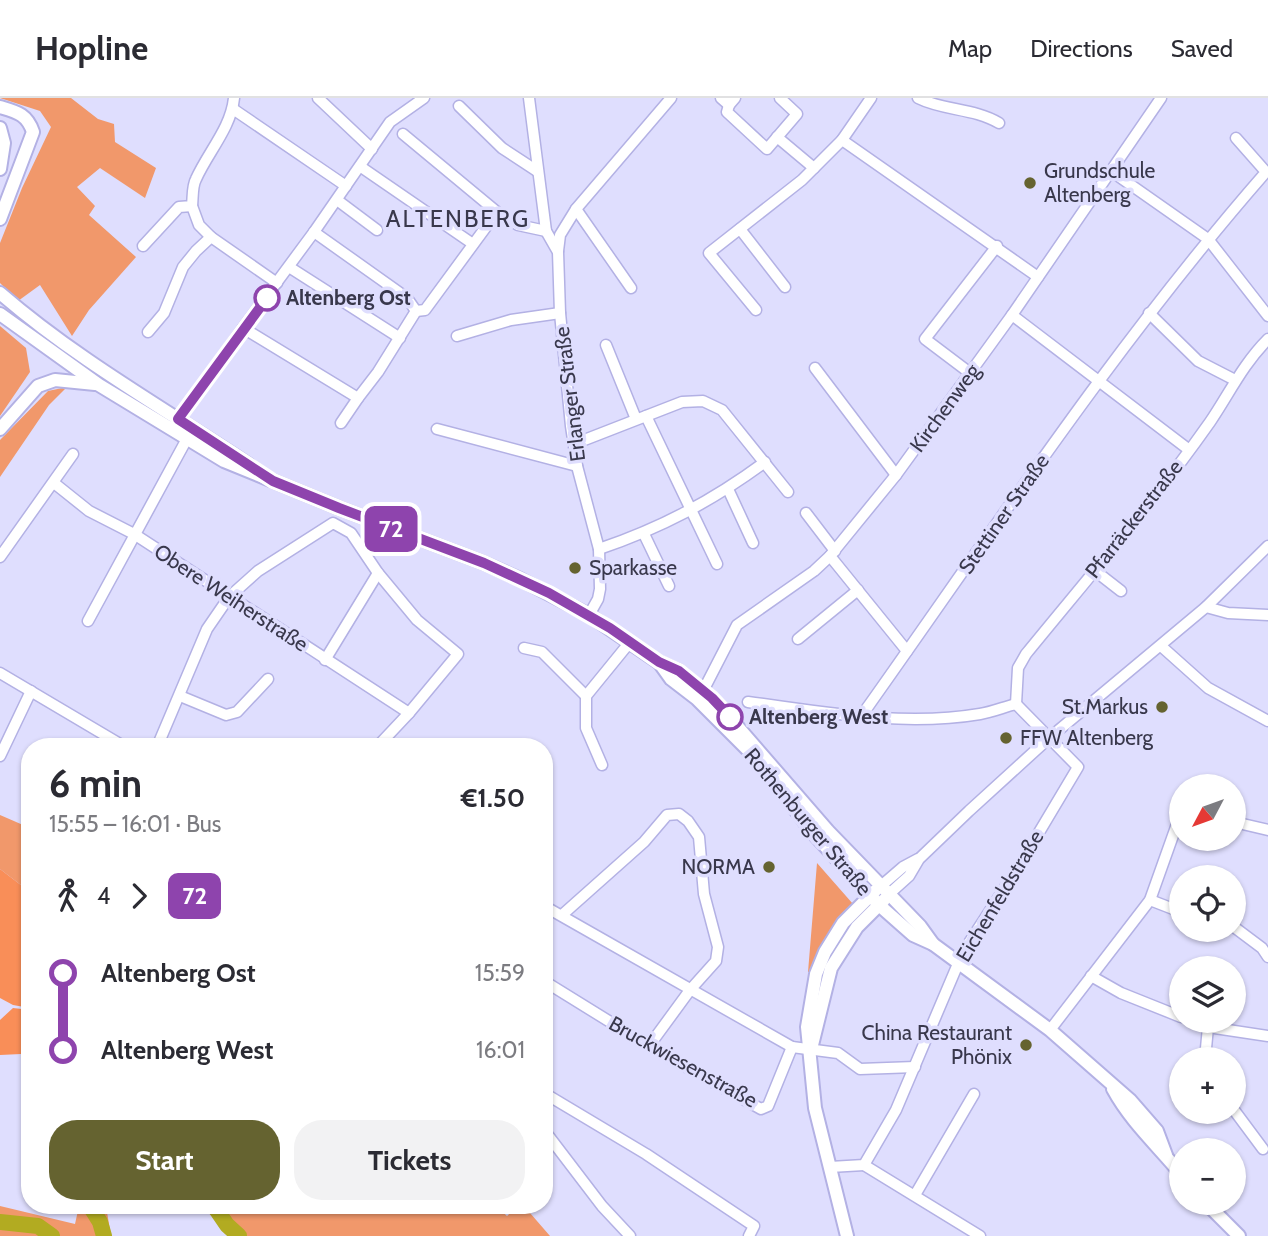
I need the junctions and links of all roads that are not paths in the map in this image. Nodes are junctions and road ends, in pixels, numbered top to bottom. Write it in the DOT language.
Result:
graph roads {
  1 [pos="318,98"];
  2 [pos="424,98"];
  3 [pos="529,98"];
  4 [pos="671,98"];
  5 [pos="780,98"];
  6 [pos="871,98"];
  7 [pos="918,98"];
  8 [pos="1161,98"];
  9 [pos="728,100"];
  10 [pos="233,103"];
  11 [pos="459,106"];
  12 [pos="0,107"];
  13 [pos="999,123"];
  14 [pos="0,128"];
  15 [pos="403,134"];
  16 [pos="777,136"];
  17 [pos="1236,138"];
  18 [pos="842,140"];
  19 [pos="372,149"];
  20 [pos="1,166"];
  21 [pos="360,167"];
  22 [pos="814,169"];
  23 [pos="1111,171"];
  24 [pos="537,172"];
  25 [pos="346,186"];
  26 [pos="337,200"];
  27 [pos="192,206"];
  28 [pos="576,209"];
  29 [pos="497,212"];
  30 [pos="0,219"];
  31 [pos="740,229"];
  32 [pos="377,230"];
  33 [pos="546,231"];
  34 [pos="314,232"];
  35 [pos="211,237"];
  36 [pos="1208,239"];
  37 [pos="473,244"];
  38 [pos="143,246"];
  39 [pos="997,246"];
  40 [pos="558,252"];
  41 [pos="289,267"];
  42 [pos="1038,277"];
  43 [pos="277,283"];
  44 [pos="785,287"];
  45 [pos="631,288"];
  46 [pos="0,293"];
  47 [pos="756,310"];
  48 [pos="416,311"];
  49 [pos="560,313"];
  50 [pos="1149,313"];
  51 [pos="0,314"];
  52 [pos="1012,315"];
  53 [pos="1268,316"];
  54 [pos="243,328"];
  55 [pos="148,332"];
  56 [pos="457,336"];
  57 [pos="400,338"];
  58 [pos="1268,339"];
  59 [pos="606,345"];
  60 [pos="815,368"];
  61 [pos="970,373"];
  62 [pos="1235,380"];
  63 [pos="1099,382"];
  64 [pos="99,385"];
  65 [pos="358,398"];
  66 [pos="641,418"];
  67 [pos="341,424"];
  68 [pos="175,425"];
  69 [pos="0,429"];
  70 [pos="437,429"];
  71 [pos="189,434"];
  72 [pos="575,443"];
  73 [pos="1188,449"];
  74 [pos="73,454"];
  75 [pos="765,462"];
  76 [pos="578,466"];
  77 [pos="896,475"];
  78 [pos="54,484"];
  79 [pos="728,489"];
  80 [pos="788,492"];
  81 [pos="691,510"];
  82 [pos="806,513"];
  83 [pos="134,534"];
  84 [pos="644,534"];
  85 [pos="753,543"];
  86 [pos="1268,547"];
  87 [pos="598,549"];
  88 [pos="832,553"];
  89 [pos="0,557"];
  90 [pos="717,564"];
  91 [pos="1094,570"];
  92 [pos="378,573"];
  93 [pos="669,586"];
  94 [pos="858,590"];
  95 [pos="1121,592"];
  96 [pos="229,597"];
  97 [pos="1206,607"];
  98 [pos="589,615"];
  99 [pos="1268,615"];
  100 [pos="88,621"];
  101 [pos="798,639"];
  102 [pos="630,642"];
  103 [pos="1161,646"];
  104 [pos="524,648"];
  105 [pos="907,651"];
  106 [pos="325,660"];
  107 [pos="659,662"];
  108 [pos="0,673"];
  109 [pos="268,679"];
  110 [pos="31,691"];
  111 [pos="703,691"];
  112 [pos="180,695"];
  113 [pos="586,696"];
  114 [pos="748,702"];
  115 [pos="1016,704"];
  116 [pos="409,713"];
  117 [pos="865,718"];
  118 [pos="1268,721"];
  119 [pos="103,738"];
  120 [pos="161,738"];
  121 [pos="385,738"];
  122 [pos="1048,739"];
  123 [pos="0,756"];
  124 [pos="602,765"];
  125 [pos="1246,825"];
  126 [pos="1268,830"];
  127 [pos="1169,847"];
  128 [pos="885,890"];
  129 [pos="874,900"];
  130 [pos="1150,900"];
  131 [pos="1169,907"];
  132 [pos="553,910"];
  133 [pos="562,915"];
  134 [pos="1246,935"];
  135 [pos="933,944"];
  136 [pos="1268,957"];
  137 [pos="958,964"];
  138 [pos="1091,976"];
  139 [pos="553,987"];
  140 [pos="690,990"];
  141 [pos="1169,1012"];
  142 [pos="1050,1030"];
  143 [pos="1244,1033"];
  144 [pos="1268,1037"];
  145 [pos="649,1046"];
  146 [pos="792,1047"];
  147 [pos="810,1050"];
  148 [pos="915,1067"];
  149 [pos="974,1094"];
  150 [pos="553,1098"];
  151 [pos="1244,1124"];
  152 [pos="553,1142"];
  153 [pos="1263,1149"];
  154 [pos="1169,1158"];
  155 [pos="864,1165"];
  156 [pos="830,1167"];
  157 [pos="915,1195"];
  158 [pos="1218,1215"];
  159 [pos="630,1236"];
  160 [pos="749,1236"];
  161 [pos="847,1236"];
  162 [pos="979,1236"];
  163 [pos="1239,1236"];
  1 -- 19 [label="street"];
  2 -- 19 [label="street"];
  3 -- 24 [label="street, Erlanger Straße"];
  4 -- 28 [label="street"];
  5 -- 16 [label="street"];
  6 -- 18 [label="street"];
  7 -- 13 [label="street"];
  8 -- 23 [label="street, Kirchenweg"];
  9 -- 16 [label="street"];
  10 -- 25 [label="street"];
  10 -- 27 [label="street"];
  11 -- 24 [label="street"];
  12 -- 30 [label="main road"];
  14 -- 20 [label="main road"];
  15 -- 29 [label="street"];
  16 -- 22 [label="street"];
  17 -- 36 [label="street, Stettiner Straße"];
  18 -- 22 [label="street"];
  18 -- 39 [label="street"];
  19 -- 21 [label="street"];
  21 -- 25 [label="street"];
  21 -- 37 [label="street"];
  22 -- 31 [label="street"];
  23 -- 36 [label="street"];
  23 -- 42 [label="street, Kirchenweg"];
  24 -- 33 [label="street, Erlanger Straße"];
  25 -- 26 [label="street"];
  26 -- 32 [label="street"];
  26 -- 34 [label="street"];
  27 -- 35 [label="street"];
  27 -- 38 [label="street"];
  28 -- 40 [label="street"];
  28 -- 45 [label="street"];
  29 -- 33 [label="street"];
  29 -- 37 [label="street"];
  31 -- 44 [label="street"];
  31 -- 47 [label="street"];
  33 -- 40 [label="street, Erlanger Straße"];
  34 -- 41 [label="street"];
  34 -- 48 [label="street"];
  35 -- 43 [label="street"];
  35 -- 55 [label="street"];
  36 -- 50 [label="street, Stettiner Straße"];
  36 -- 53 [label="street"];
  37 -- 48 [label="street"];
  39 -- 42 [label="street"];
  39 -- 61 [label="street"];
  40 -- 49 [label="street, Erlanger Straße"];
  41 -- 43 [label="street"];
  41 -- 57 [label="street"];
  42 -- 52 [label="street, Kirchenweg"];
  43 -- 54 [label="street"];
  46 -- 68 [label="main road, Rothenburger Straße"];
  48 -- 57 [label="street"];
  49 -- 56 [label="street"];
  49 -- 72 [label="street, Erlanger Straße"];
  50 -- 62 [label="street"];
  50 -- 63 [label="street, Stettiner Straße"];
  51 -- 64 [label="main road, Rothenburger Straße"];
  52 -- 61 [label="street, Kirchenweg"];
  52 -- 63 [label="street"];
  54 -- 65 [label="street"];
  54 -- 68 [label="street"];
  57 -- 65 [label="street"];
  58 -- 62 [label="street, Pfarräckerstraße"];
  59 -- 66 [label="street"];
  60 -- 77 [label="street"];
  61 -- 77 [label="street, Kirchenweg"];
  62 -- 73 [label="street, Pfarräckerstraße"];
  63 -- 73 [label="street"];
  63 -- 105 [label="street, Stettiner Straße"];
  64 -- 68 [label="main road, Rothenburger Straße"];
  64 -- 69 [label="main road"];
  65 -- 67 [label="street"];
  66 -- 72 [label="street"];
  66 -- 75 [label="street"];
  66 -- 81 [label="street"];
  68 -- 71 [label="main road, Rothenburger Straße"];
  70 -- 76 [label="street"];
  71 -- 83 [label="street"];
  71 -- 98 [label="main road, Rothenburger Straße"];
  72 -- 76 [label="street, Erlanger Straße"];
  73 -- 91 [label="street, Pfarräckerstraße"];
  74 -- 78 [label="street"];
  75 -- 79 [label="street"];
  75 -- 80 [label="street"];
  76 -- 87 [label="street, Erlanger Straße"];
  77 -- 88 [label="street, Kirchenweg"];
  78 -- 83 [label="street, Obere Weiherstraße"];
  78 -- 89 [label="street"];
  79 -- 81 [label="street"];
  79 -- 85 [label="street"];
  81 -- 84 [label="street"];
  81 -- 90 [label="street"];
  82 -- 88 [label="street"];
  83 -- 96 [label="street, Obere Weiherstraße"];
  83 -- 100 [label="street"];
  84 -- 87 [label="street"];
  84 -- 93 [label="street"];
  86 -- 97 [label="street"];
  87 -- 98 [label="street, Erlanger Straße"];
  88 -- 94 [label="street"];
  88 -- 111 [label="street, Kirchenweg"];
  91 -- 95 [label="street"];
  91 -- 115 [label="street, Pfarräckerstraße"];
  92 -- 96 [label="street"];
  92 -- 106 [label="street"];
  92 -- 116 [label="street"];
  94 -- 101 [label="street"];
  94 -- 105 [label="street"];
  96 -- 106 [label="street, Obere Weiherstraße"];
  96 -- 112 [label="street"];
  97 -- 99 [label="street"];
  97 -- 103 [label="street"];
  98 -- 102 [label="main road, Rothenburger Straße"];
  102 -- 107 [label="main road, Rothenburger Straße"];
  102 -- 113 [label="street"];
  103 -- 118 [label="street"];
  103 -- 122 [label="street"];
  104 -- 113 [label="street"];
  105 -- 117 [label="street, Stettiner Straße"];
  106 -- 116 [label="street, Obere Weiherstraße"];
  107 -- 111 [label="main road, Rothenburger Straße"];
  107 -- 129 [label="main road, Rothenburger Straße"];
  108 -- 110 [label="street"];
  109 -- 112 [label="street"];
  110 -- 119 [label="street"];
  110 -- 123 [label="street"];
  111 -- 128 [label="main road, Rothenburger Straße"];
  112 -- 120 [label="street"];
  113 -- 124 [label="street"];
  114 -- 117 [label="street"];
  115 -- 117 [label="street"];
  115 -- 122 [label="street"];
  116 -- 121 [label="street"];
  122 -- 128 [label="street"];
  122 -- 137 [label="street, Eichenfeldstraße"];
  125 -- 126 [label="street"];
  127 -- 130 [label="street"];
  128 -- 129 [label="main road"];
  128 -- 135 [label="main road, Rothenburger Straße"];
  129 -- 135 [label="main road, Rothenburger Straße"];
  129 -- 147 [label="main road"];
  130 -- 131 [label="street"];
  130 -- 138 [label="street"];
  132 -- 133 [label="street"];
  133 -- 140 [label="street"];
  133 -- 140 [label="street"];
  134 -- 136 [label="street"];
  135 -- 137 [label="main road, Rothenburger Straße"];
  137 -- 142 [label="main road, Rothenburger Straße"];
  137 -- 148 [label="street, Eichenfeldstraße"];
  138 -- 141 [label="street"];
  138 -- 142 [label="street"];
  139 -- 145 [label="street, Bruckwiesenstraße"];
  140 -- 145 [label="street"];
  140 -- 146 [label="street"];
  142 -- 154 [label="main road, Rothenburger Straße"];
  143 -- 144 [label="street"];
  145 -- 146 [label="street, Bruckwiesenstraße"];
  146 -- 147 [label="street"];
  147 -- 148 [label="street"];
  147 -- 156 [label="main road"];
  148 -- 155 [label="street, Eichenfeldstraße"];
  149 -- 157 [label="street"];
  150 -- 160 [label="street"];
  151 -- 153 [label="street"];
  152 -- 159 [label="street"];
  155 -- 156 [label="street"];
  155 -- 157 [label="street"];
  156 -- 161 [label="main road"];
  157 -- 162 [label="street"];
  158 -- 163 [label="main road"];
}
